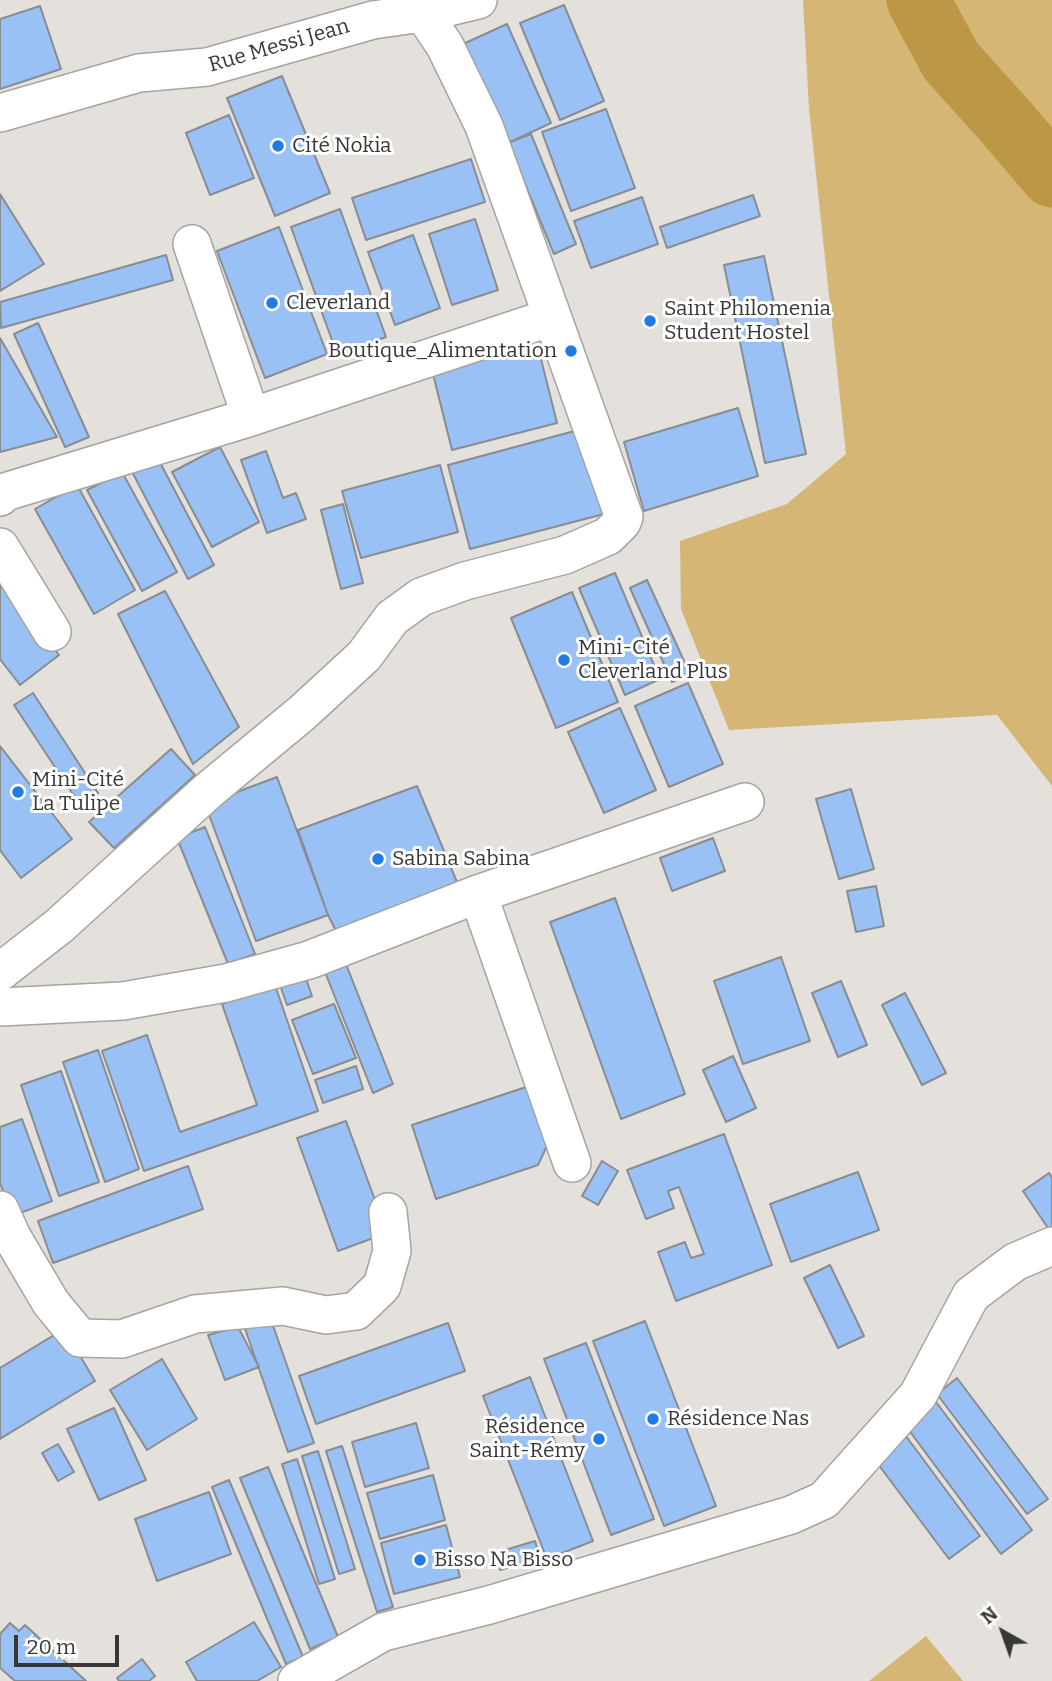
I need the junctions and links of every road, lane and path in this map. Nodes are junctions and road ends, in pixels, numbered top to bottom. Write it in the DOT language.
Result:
graph roads {
  1 [pos="478,0"];
  2 [pos="420,7"];
  3 [pos="0,113"];
  4 [pos="192,244"];
  5 [pos="552,317"];
  6 [pos="251,417"];
  7 [pos="0,497"];
  8 [pos="0,547"];
  9 [pos="52,632"];
  10 [pos="746,802"];
  11 [pos="478,894"];
  12 [pos="0,972"];
  13 [pos="0,1007"];
  14 [pos="572,1163"];
  15 [pos="0,1210"];
  16 [pos="388,1212"];
  17 [pos="1052,1246"];
  18 [pos="297,1681"];
  1 -- 2 [label="street, Rue Messi Jean"];
  2 -- 3 [label="street, Rue Messi Jean"];
  2 -- 5 [label="street"];
  4 -- 6 [label="street"];
  5 -- 6 [label="street"];
  5 -- 12 [label="street"];
  6 -- 7 [label="street"];
  8 -- 9 [label="street"];
  10 -- 11 [label="street"];
  11 -- 13 [label="street"];
  11 -- 14 [label="street"];
  15 -- 16 [label="street"];
  17 -- 18 [label="street"];
}
